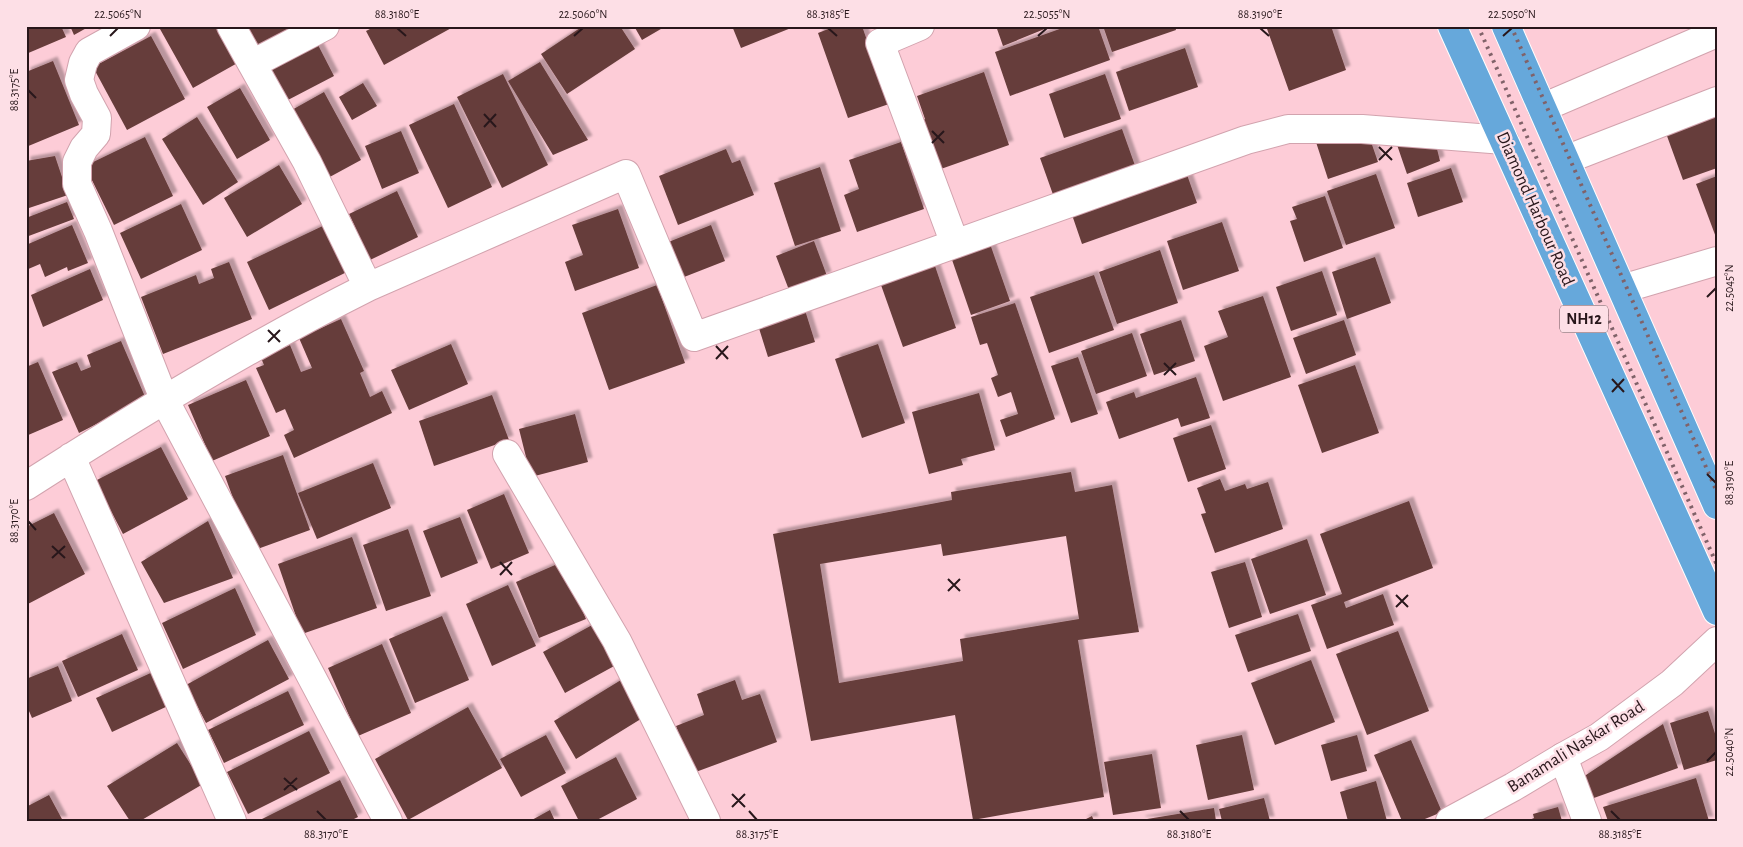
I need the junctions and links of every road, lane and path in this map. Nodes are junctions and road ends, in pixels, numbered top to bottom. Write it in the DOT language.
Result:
graph roads {
  1 [pos="136,26"];
  2 [pos="231,26"];
  3 [pos="325,26"];
  4 [pos="920,26"];
  5 [pos="1452,26"];
  6 [pos="1506,26"];
  7 [pos="1717,33"];
  8 [pos="252,64"];
  9 [pos="1717,101"];
  10 [pos="1542,108"];
  11 [pos="1504,140"];
  12 [pos="1565,160"];
  13 [pos="955,244"];
  14 [pos="1717,261"];
  15 [pos="368,287"];
  16 [pos="1622,289"];
  17 [pos="164,399"];
  18 [pos="506,454"];
  19 [pos="71,457"];
  20 [pos="26,486"];
  21 [pos="1717,505"];
  22 [pos="1717,611"];
  23 [pos="1717,641"];
  24 [pos="1563,757"];
  25 [pos="232,821"];
  26 [pos="388,821"];
  27 [pos="706,821"];
  28 [pos="1450,821"];
  29 [pos="1587,821"];
  1 -- 17 [label="street"];
  2 -- 8 [label="street"];
  3 -- 8 [label="street"];
  4 -- 13 [label="street"];
  5 -- 11 [label="highway, Diamond Harbour Road / NH12"];
  6 -- 10 [label="highway, NH12"];
  7 -- 10 [label="street"];
  8 -- 15 [label="street"];
  9 -- 12 [label="street"];
  10 -- 12 [label="highway, NH12"];
  11 -- 13 [label="street"];
  11 -- 22 [label="highway, Diamond Harbour Road / NH12"];
  12 -- 16 [label="highway, NH12"];
  13 -- 15 [label="street"];
  14 -- 16 [label="street"];
  15 -- 17 [label="street"];
  16 -- 21 [label="highway, NH12"];
  17 -- 19 [label="street"];
  17 -- 26 [label="street"];
  18 -- 27 [label="street"];
  19 -- 20 [label="street"];
  19 -- 25 [label="street"];
  23 -- 24 [label="street, Banamali Naskar Road"];
  24 -- 28 [label="street, Banamali Naskar Road"];
  24 -- 29 [label="street"];
}
